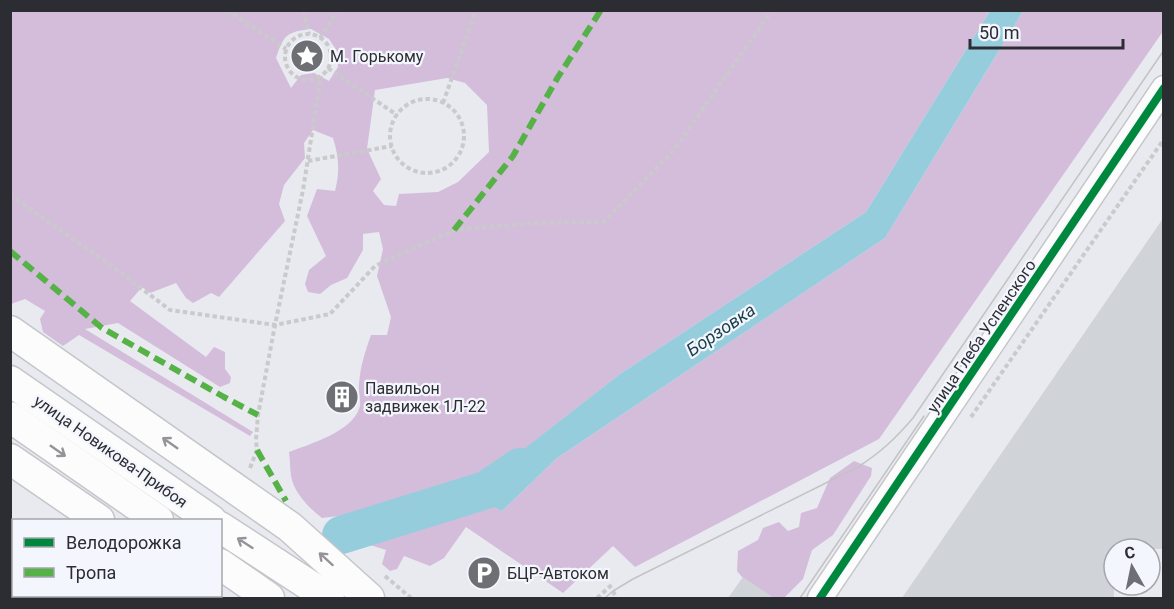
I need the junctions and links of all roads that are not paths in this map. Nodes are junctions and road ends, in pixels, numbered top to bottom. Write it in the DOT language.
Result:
graph roads {
  1 [pos="1164,88"];
  2 [pos="10,331"];
  3 [pos="10,381"];
  4 [pos="10,417"];
  5 [pos="10,459"];
  6 [pos="98,519"];
  7 [pos="157,519"];
  8 [pos="210,519"];
  9 [pos="222,528"];
  10 [pos="222,565"];
  11 [pos="222,589"];
  12 [pos="242,598"];
  13 [pos="269,598"];
  14 [pos="329,598"];
  15 [pos="369,598"];
  16 [pos="820,598"];
  1 -- 16 [label="street, улица Глеба Успенского"];
  15 -- 2 [label="main road, one-way"];
  3 -- 8 [label="main road, улица Новикова-Прибоя"];
  4 -- 7 [label="main road, улица Новикова-Прибоя, one-way"];
  5 -- 6 [label="main road"];
  14 -- 9 [label="main road, one-way"];
  10 -- 13 [label="main road"];
  11 -- 12 [label="main road"];
}
